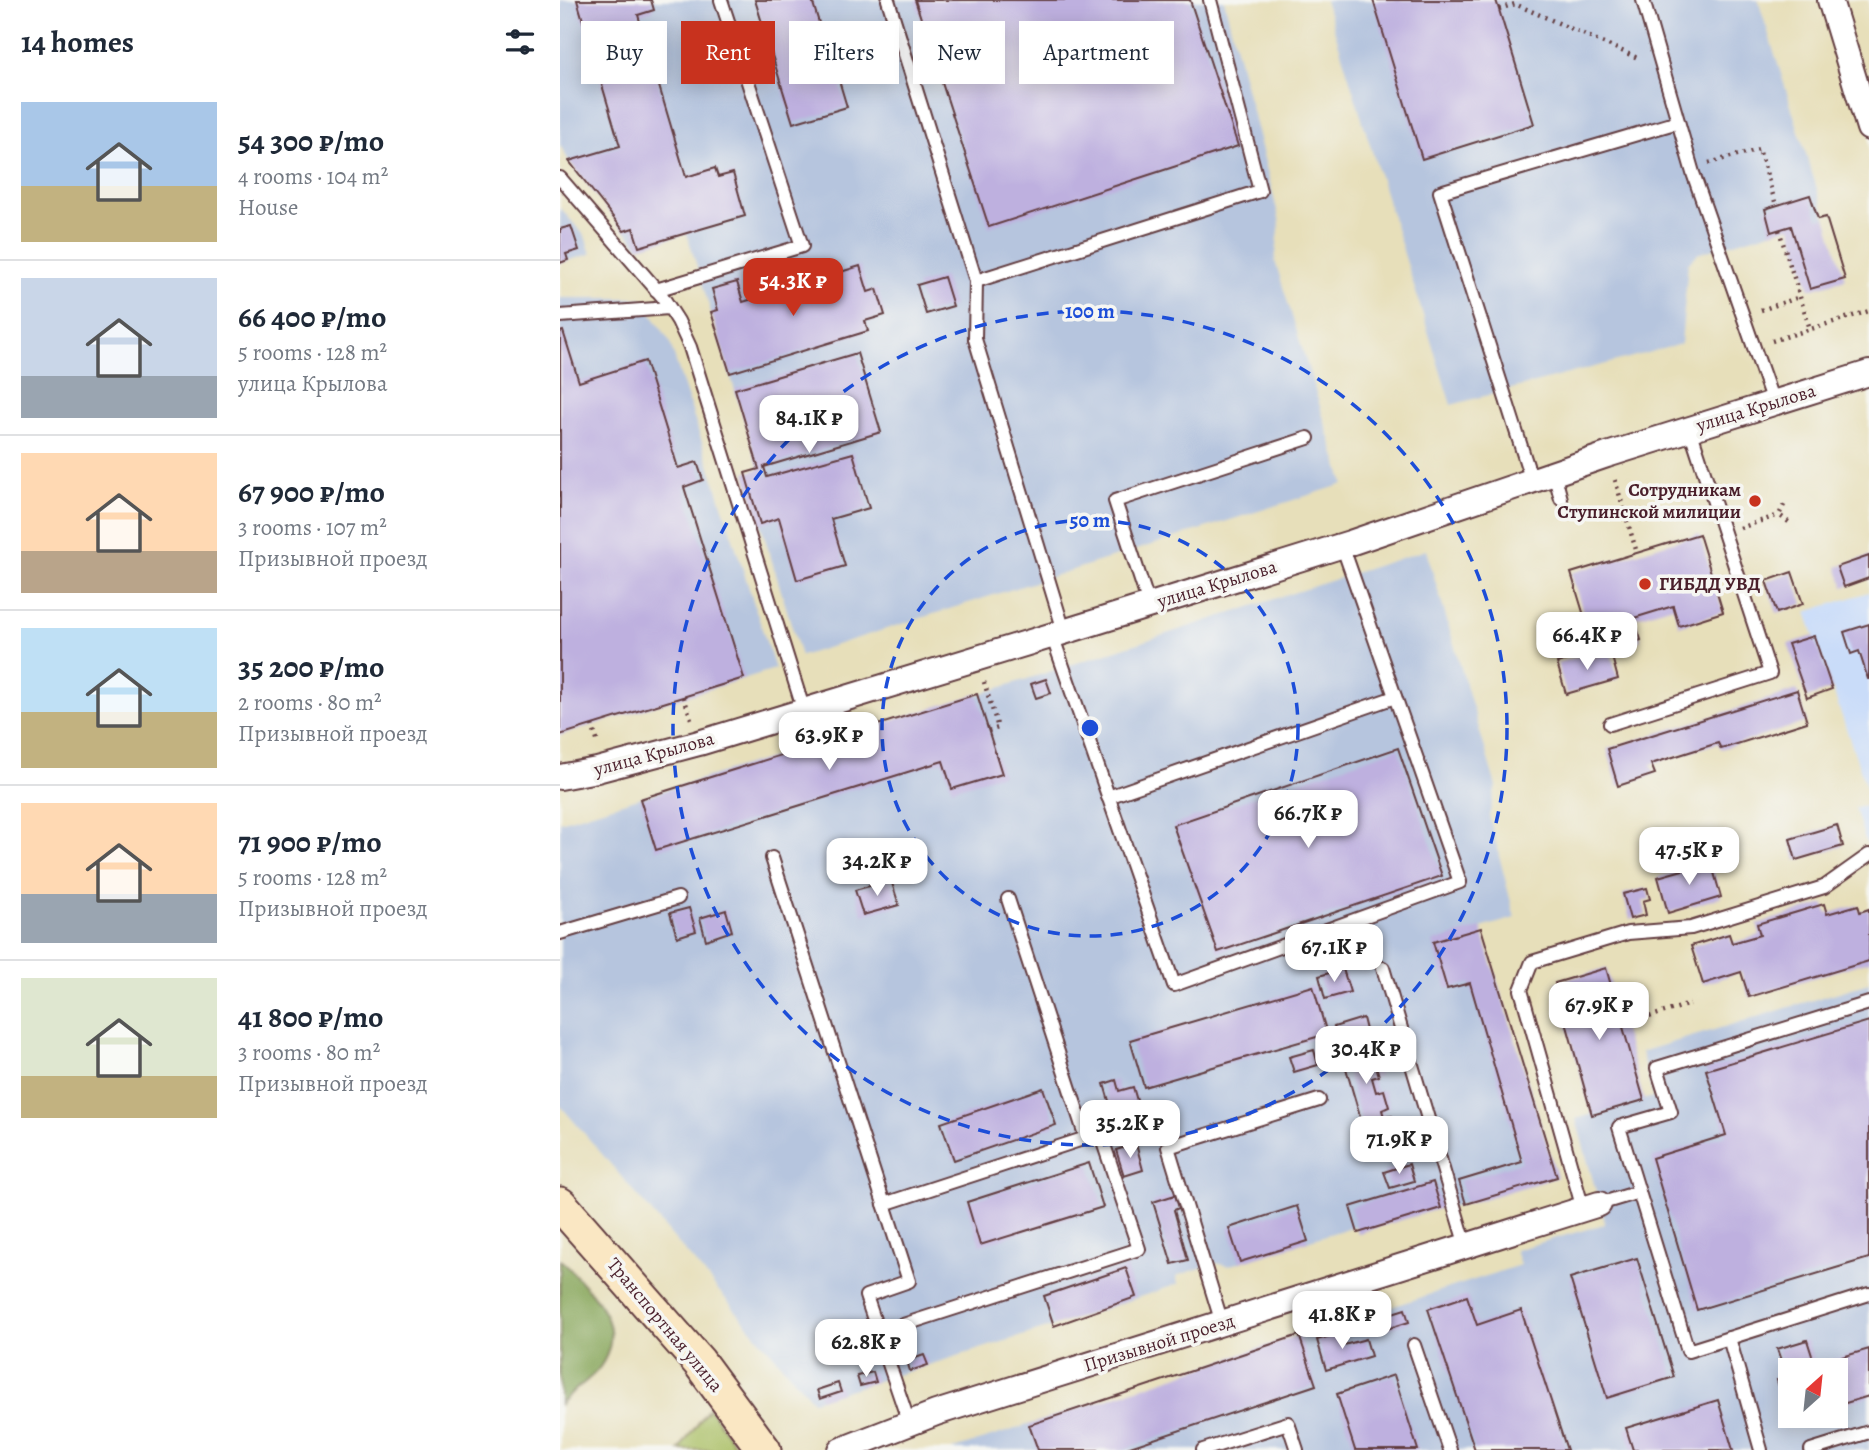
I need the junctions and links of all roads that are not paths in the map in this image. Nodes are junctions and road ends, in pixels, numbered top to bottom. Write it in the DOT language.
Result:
graph roads {
  1 [pos="721,0"];
  2 [pos="888,0"];
  3 [pos="1210,0"];
  4 [pos="1643,0"];
  5 [pos="1830,0"];
  6 [pos="1678,122"];
  7 [pos="1869,128"];
  8 [pos="560,178"];
  9 [pos="976,281"];
  10 [pos="656,290"];
  11 [pos="669,308"];
  12 [pos="560,316"];
  13 [pos="1869,373"];
  14 [pos="1773,402"];
  15 [pos="1690,429"];
  16 [pos="1308,438"];
  17 [pos="1543,477"];
  18 [pos="1561,499"];
  19 [pos="1342,545"];
  20 [pos="1149,605"];
  21 [pos="1058,633"];
  22 [pos="1395,697"];
  23 [pos="804,711"];
  24 [pos="1610,724"];
  25 [pos="560,777"];
  26 [pos="1108,797"];
  27 [pos="1869,855"];
  28 [pos="772,858"];
  29 [pos="678,898"];
  30 [pos="1008,899"];
  31 [pos="560,933"];
  32 [pos="1383,968"];
  33 [pos="1869,1003"];
  34 [pos="1319,1100"];
  35 [pos="1086,1138"];
  36 [pos="1639,1192"];
  37 [pos="884,1203"];
  38 [pos="560,1204"];
  39 [pos="1591,1207"];
  40 [pos="1466,1246"];
  41 [pos="1869,1294"];
  42 [pos="1222,1323"];
  43 [pos="878,1333"];
  44 [pos="1729,1338"];
  45 [pos="1414,1345"];
  46 [pos="909,1423"];
  47 [pos="1869,1432"];
  48 [pos="764,1450"];
  49 [pos="842,1450"];
  50 [pos="1203,1450"];
  51 [pos="1297,1450"];
  52 [pos="1450,1450"];
  53 [pos="1761,1450"];
  54 [pos="1811,1450"];
  1 -- 10 [label="lane"];
  2 -- 9 [label="lane"];
  3 -- 9 [label="lane"];
  4 -- 6 [label="lane"];
  5 -- 7 [label="street"];
  6 -- 14 [label="lane"];
  6 -- 17 [label="lane"];
  8 -- 10 [label="lane"];
  9 -- 21 [label="lane"];
  10 -- 11 [label="lane"];
  11 -- 12 [label="lane"];
  11 -- 23 [label="lane"];
  13 -- 14 [label="street, улица Крылова"];
  14 -- 15 [label="street, улица Крылова"];
  15 -- 17 [label="street, улица Крылова"];
  15 -- 24 [label="lane"];
  16 -- 20 [label="lane"];
  17 -- 18 [label="lane"];
  17 -- 19 [label="street, улица Крылова"];
  19 -- 20 [label="street, улица Крылова"];
  19 -- 22 [label="lane"];
  20 -- 21 [label="street, улица Крылова"];
  21 -- 23 [label="street, улица Крылова"];
  21 -- 26 [label="lane"];
  22 -- 26 [label="lane"];
  22 -- 26 [label="lane"];
  23 -- 25 [label="street, улица Крылова"];
  27 -- 39 [label="lane"];
  28 -- 37 [label="lane"];
  29 -- 31 [label="lane"];
  30 -- 35 [label="lane"];
  32 -- 40 [label="lane"];
  33 -- 36 [label="lane"];
  34 -- 42 [label="lane"];
  35 -- 37 [label="lane"];
  35 -- 43 [label="lane"];
  36 -- 39 [label="lane"];
  36 -- 44 [label="lane"];
  37 -- 43 [label="lane"];
  38 -- 48 [label="street, Транспортная улица"];
  39 -- 40 [label="street, Призывной проезд"];
  40 -- 42 [label="street, Призывной проезд"];
  41 -- 44 [label="lane"];
  42 -- 46 [label="street, Призывной проезд"];
  43 -- 46 [label="lane"];
  44 -- 53 [label="lane"];
  45 -- 52 [label="lane"];
  46 -- 49 [label="street, Призывной проезд"];
  47 -- 54 [label="lane"];
  50 -- 51 [label="lane"];
}
